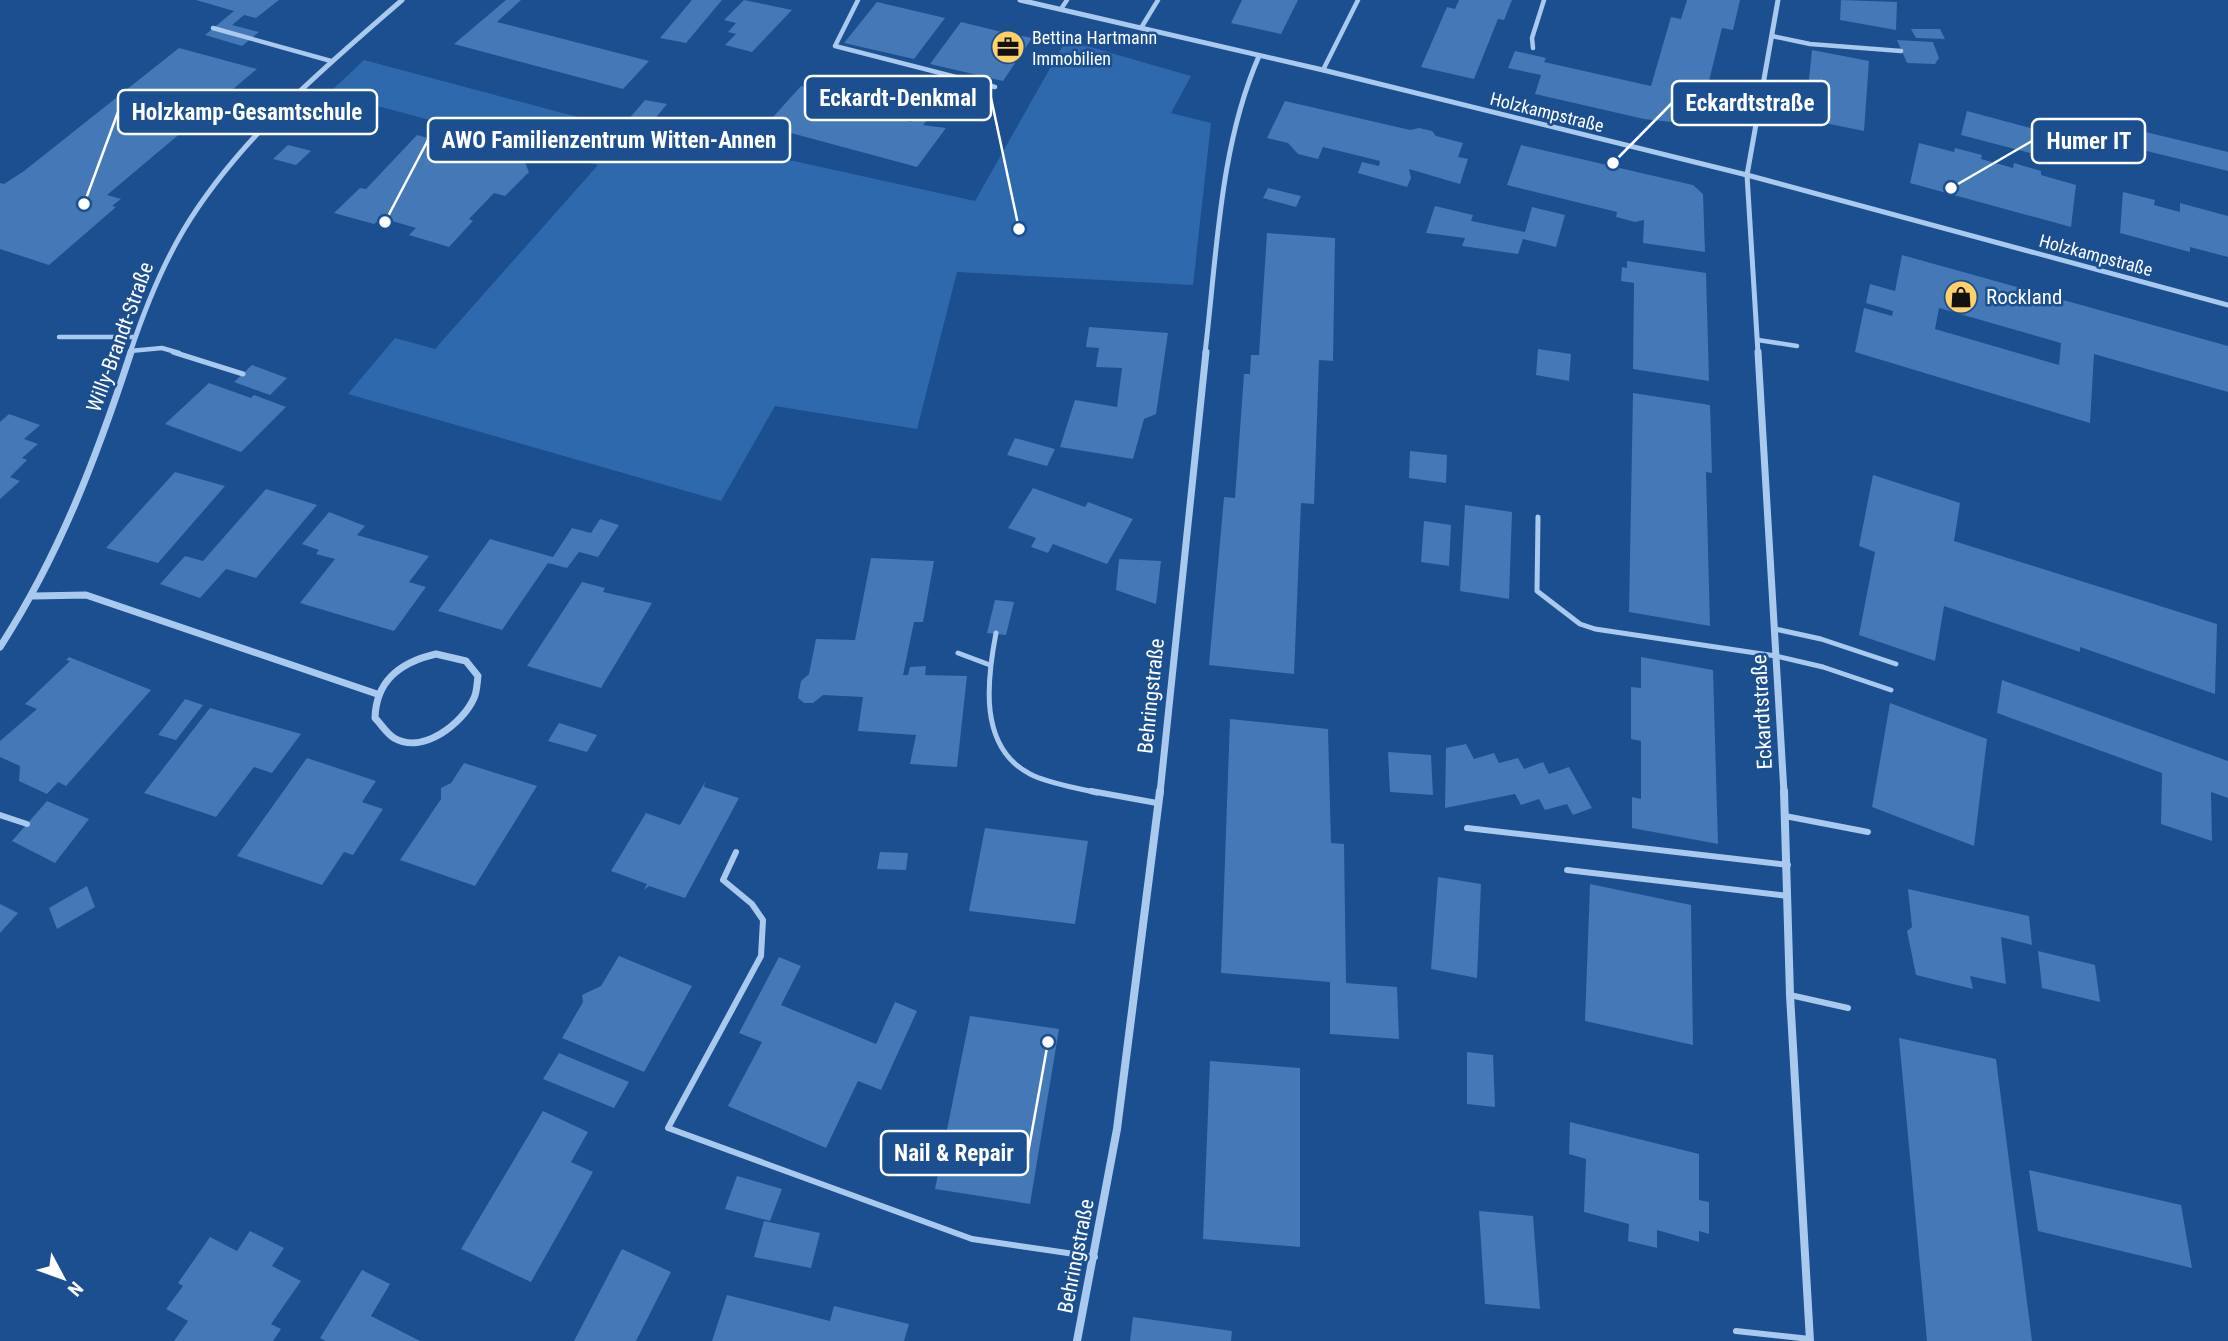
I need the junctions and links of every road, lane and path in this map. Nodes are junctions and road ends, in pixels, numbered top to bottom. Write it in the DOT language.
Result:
graph roads {
  1 [pos="402,0"];
  2 [pos="858,0"];
  3 [pos="1020,0"];
  4 [pos="1067,0"];
  5 [pos="1158,0"];
  6 [pos="1358,0"];
  7 [pos="1545,0"];
  8 [pos="1779,0"];
  9 [pos="1060,9"];
  10 [pos="212,28"];
  11 [pos="1142,28"];
  12 [pos="1772,36"];
  13 [pos="1533,48"];
  14 [pos="1902,51"];
  15 [pos="1259,56"];
  16 [pos="331,61"];
  17 [pos="1323,70"];
  18 [pos="995,88"];
  19 [pos="271,122"];
  20 [pos="293,129"];
  21 [pos="1748,175"];
  22 [pos="2228,305"];
  23 [pos="59,337"];
  24 [pos="135,337"];
  25 [pos="1758,340"];
  26 [pos="1797,346"];
  27 [pos="130,351"];
  28 [pos="243,374"];
  29 [pos="1538,517"];
  30 [pos="34,596"];
  31 [pos="1775,629"];
  32 [pos="996,633"];
  33 [pos="0,647"];
  34 [pos="958,653"];
  35 [pos="1776,656"];
  36 [pos="1896,664"];
  37 [pos="990,665"];
  38 [pos="1891,690"];
  39 [pos="377,694"];
  40 [pos="1157,803"];
  41 [pos="0,815"];
  42 [pos="1785,816"];
  43 [pos="27,824"];
  44 [pos="1467,828"];
  45 [pos="1868,832"];
  46 [pos="736,852"];
  47 [pos="1788,865"];
  48 [pos="1567,870"];
  49 [pos="1788,895"];
  50 [pos="1790,995"];
  51 [pos="1849,1009"];
  52 [pos="1095,1258"];
  53 [pos="1737,1331"];
  54 [pos="1810,1340"];
  55 [pos="1077,1341"];
  1 -- 16 [label="street, Willy-Brandt-Straße"];
  2 -- 18 [label="lane"];
  3 -- 9 [label="street, Holzkampstraße"];
  4 -- 9 [label="lane"];
  5 -- 11 [label="lane"];
  6 -- 17 [label="lane"];
  7 -- 13 [label="lane"];
  8 -- 12 [label="street, Eckardtstraße"];
  9 -- 11 [label="street, Holzkampstraße"];
  10 -- 16 [label="lane"];
  11 -- 15 [label="street, Holzkampstraße"];
  12 -- 14 [label="lane"];
  12 -- 21 [label="street, Eckardtstraße"];
  15 -- 17 [label="street, Holzkampstraße"];
  15 -- 40 [label="street, Behringstraße"];
  16 -- 19 [label="street, Willy-Brandt-Straße"];
  17 -- 21 [label="street, Holzkampstraße"];
  19 -- 20 [label="lane"];
  19 -- 24 [label="street, Willy-Brandt-Straße"];
  21 -- 22 [label="street, Holzkampstraße"];
  21 -- 25 [label="street, Eckardtstraße"];
  23 -- 24 [label="lane"];
  24 -- 27 [label="street, Willy-Brandt-Straße"];
  25 -- 26 [label="lane"];
  25 -- 31 [label="street, Eckardtstraße"];
  27 -- 28 [label="lane"];
  27 -- 30 [label="street, Willy-Brandt-Straße"];
  29 -- 35 [label="lane"];
  30 -- 33 [label="street, Willy-Brandt-Straße"];
  30 -- 39 [label="street"];
  31 -- 35 [label="street, Eckardtstraße"];
  31 -- 36 [label="lane"];
  32 -- 37 [label="lane"];
  34 -- 37 [label="lane"];
  35 -- 38 [label="lane"];
  35 -- 42 [label="street, Eckardtstraße"];
  37 -- 40 [label="lane"];
  39 -- 39 [label="street"];
  40 -- 52 [label="street, Behringstraße"];
  41 -- 43 [label="lane"];
  42 -- 45 [label="lane"];
  42 -- 47 [label="street, Eckardtstraße"];
  44 -- 47 [label="lane"];
  46 -- 52 [label="lane"];
  47 -- 49 [label="street, Eckardtstraße"];
  48 -- 49 [label="lane"];
  49 -- 50 [label="street, Eckardtstraße"];
  50 -- 51 [label="lane"];
  50 -- 54 [label="street, Eckardtstraße"];
  52 -- 55 [label="street, Behringstraße"];
  53 -- 54 [label="lane"];
}
